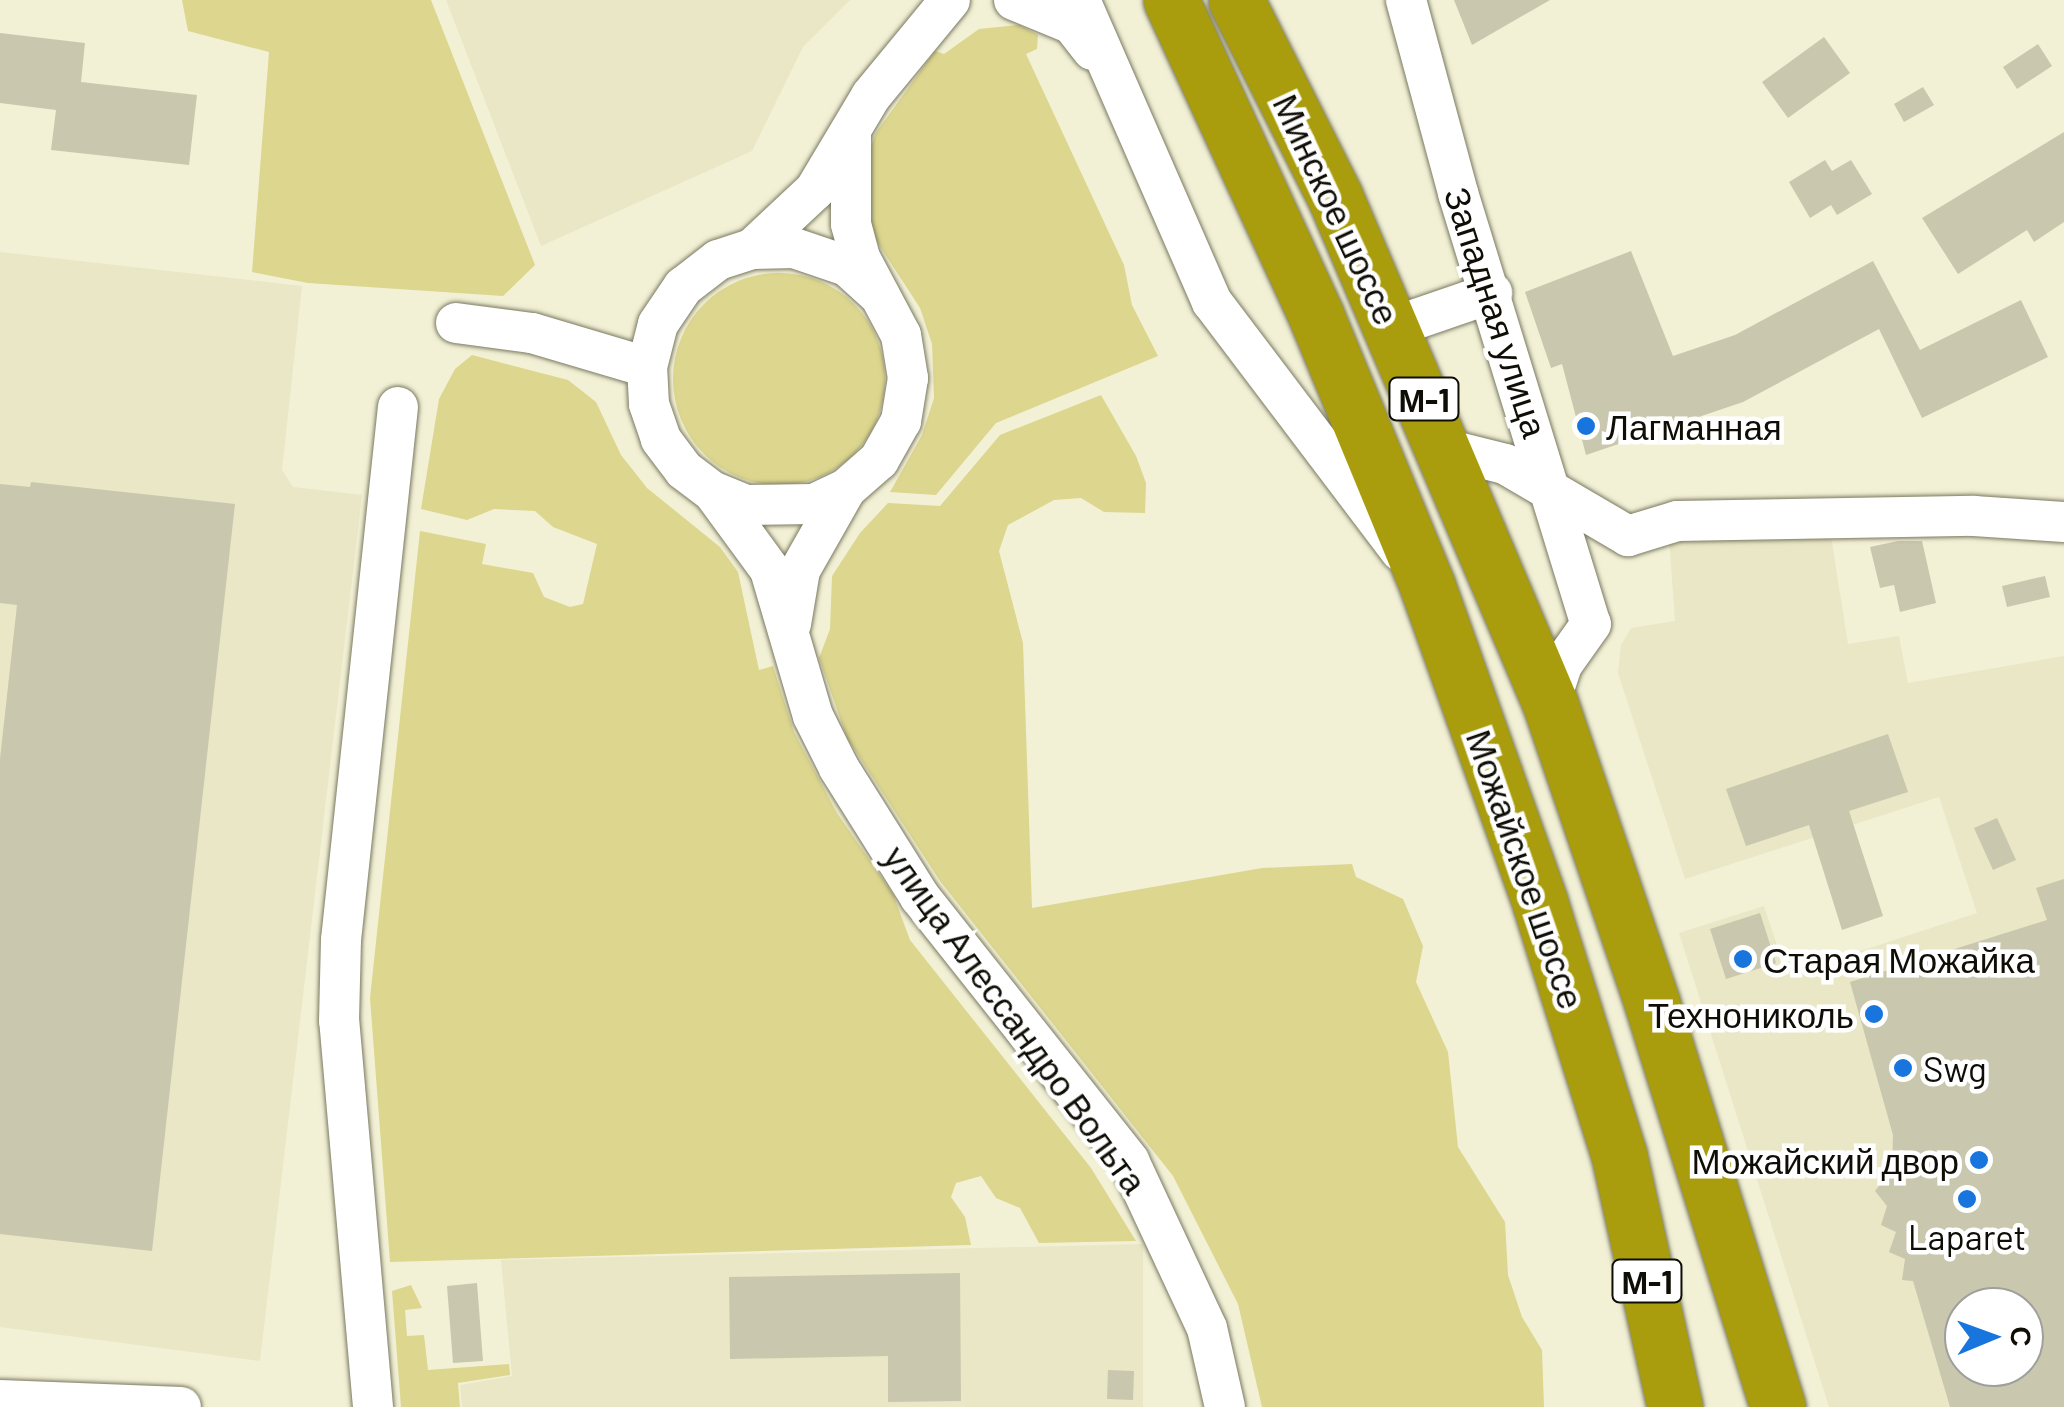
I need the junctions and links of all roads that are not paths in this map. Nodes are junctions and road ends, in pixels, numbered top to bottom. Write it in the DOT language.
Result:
graph roads {
  1 [pos="1004,0"];
  2 [pos="1014,0"];
  3 [pos="1080,0"];
  4 [pos="1171,0"];
  5 [pos="1236,0"];
  6 [pos="1406,0"];
  7 [pos="944,8"];
  8 [pos="1108,72"];
  9 [pos="852,131"];
  10 [pos="752,248"];
  11 [pos="1492,293"];
  12 [pos="880,296"];
  13 [pos="456,323"];
  14 [pos="1393,327"];
  15 [pos="647,367"];
  16 [pos="398,407"];
  17 [pos="1446,449"];
  18 [pos="846,489"];
  19 [pos="713,492"];
  20 [pos="1554,492"];
  21 [pos="2064,522"];
  22 [pos="1428,585"];
  23 [pos="789,638"];
  24 [pos="1550,703"];
  25 [pos="0,1400"];
  26 [pos="181,1407"];
  27 [pos="373,1407"];
  28 [pos="1225,1407"];
  29 [pos="1675,1407"];
  30 [pos="1778,1407"];
  1 -- 7 [label="street"];
  2 -- 8 [label="street"];
  3 -- 8 [label="street"];
  4 -- 22 [label="highway, Минское шоссе / М-1"];
  5 -- 14 [label="highway, Минское шоссе / М-1"];
  6 -- 11 [label="street, Западная улица"];
  7 -- 9 [label="street"];
  8 -- 22 [label="street"];
  9 -- 10 [label="street"];
  9 -- 12 [label="street"];
  10 -- 12 [label="street"];
  10 -- 15 [label="street"];
  11 -- 14 [label="street"];
  11 -- 20 [label="street, Западная улица"];
  12 -- 18 [label="street"];
  13 -- 15 [label="street"];
  14 -- 17 [label="highway, Минское шоссе / М-1"];
  15 -- 19 [label="street"];
  16 -- 27 [label="street"];
  17 -- 20 [label="street"];
  17 -- 24 [label="highway, Минское шоссе / М-1"];
  18 -- 19 [label="street"];
  18 -- 23 [label="street"];
  19 -- 23 [label="street, улица Алессандро Вольта"];
  20 -- 21 [label="street"];
  20 -- 24 [label="street, Западная улица"];
  22 -- 29 [label="highway, Можайское шоссе / М-1"];
  23 -- 28 [label="street, улица Алессандро Вольта"];
  24 -- 30 [label="highway, Минское шоссе / М-1"];
  25 -- 26 [label="street"];
}
